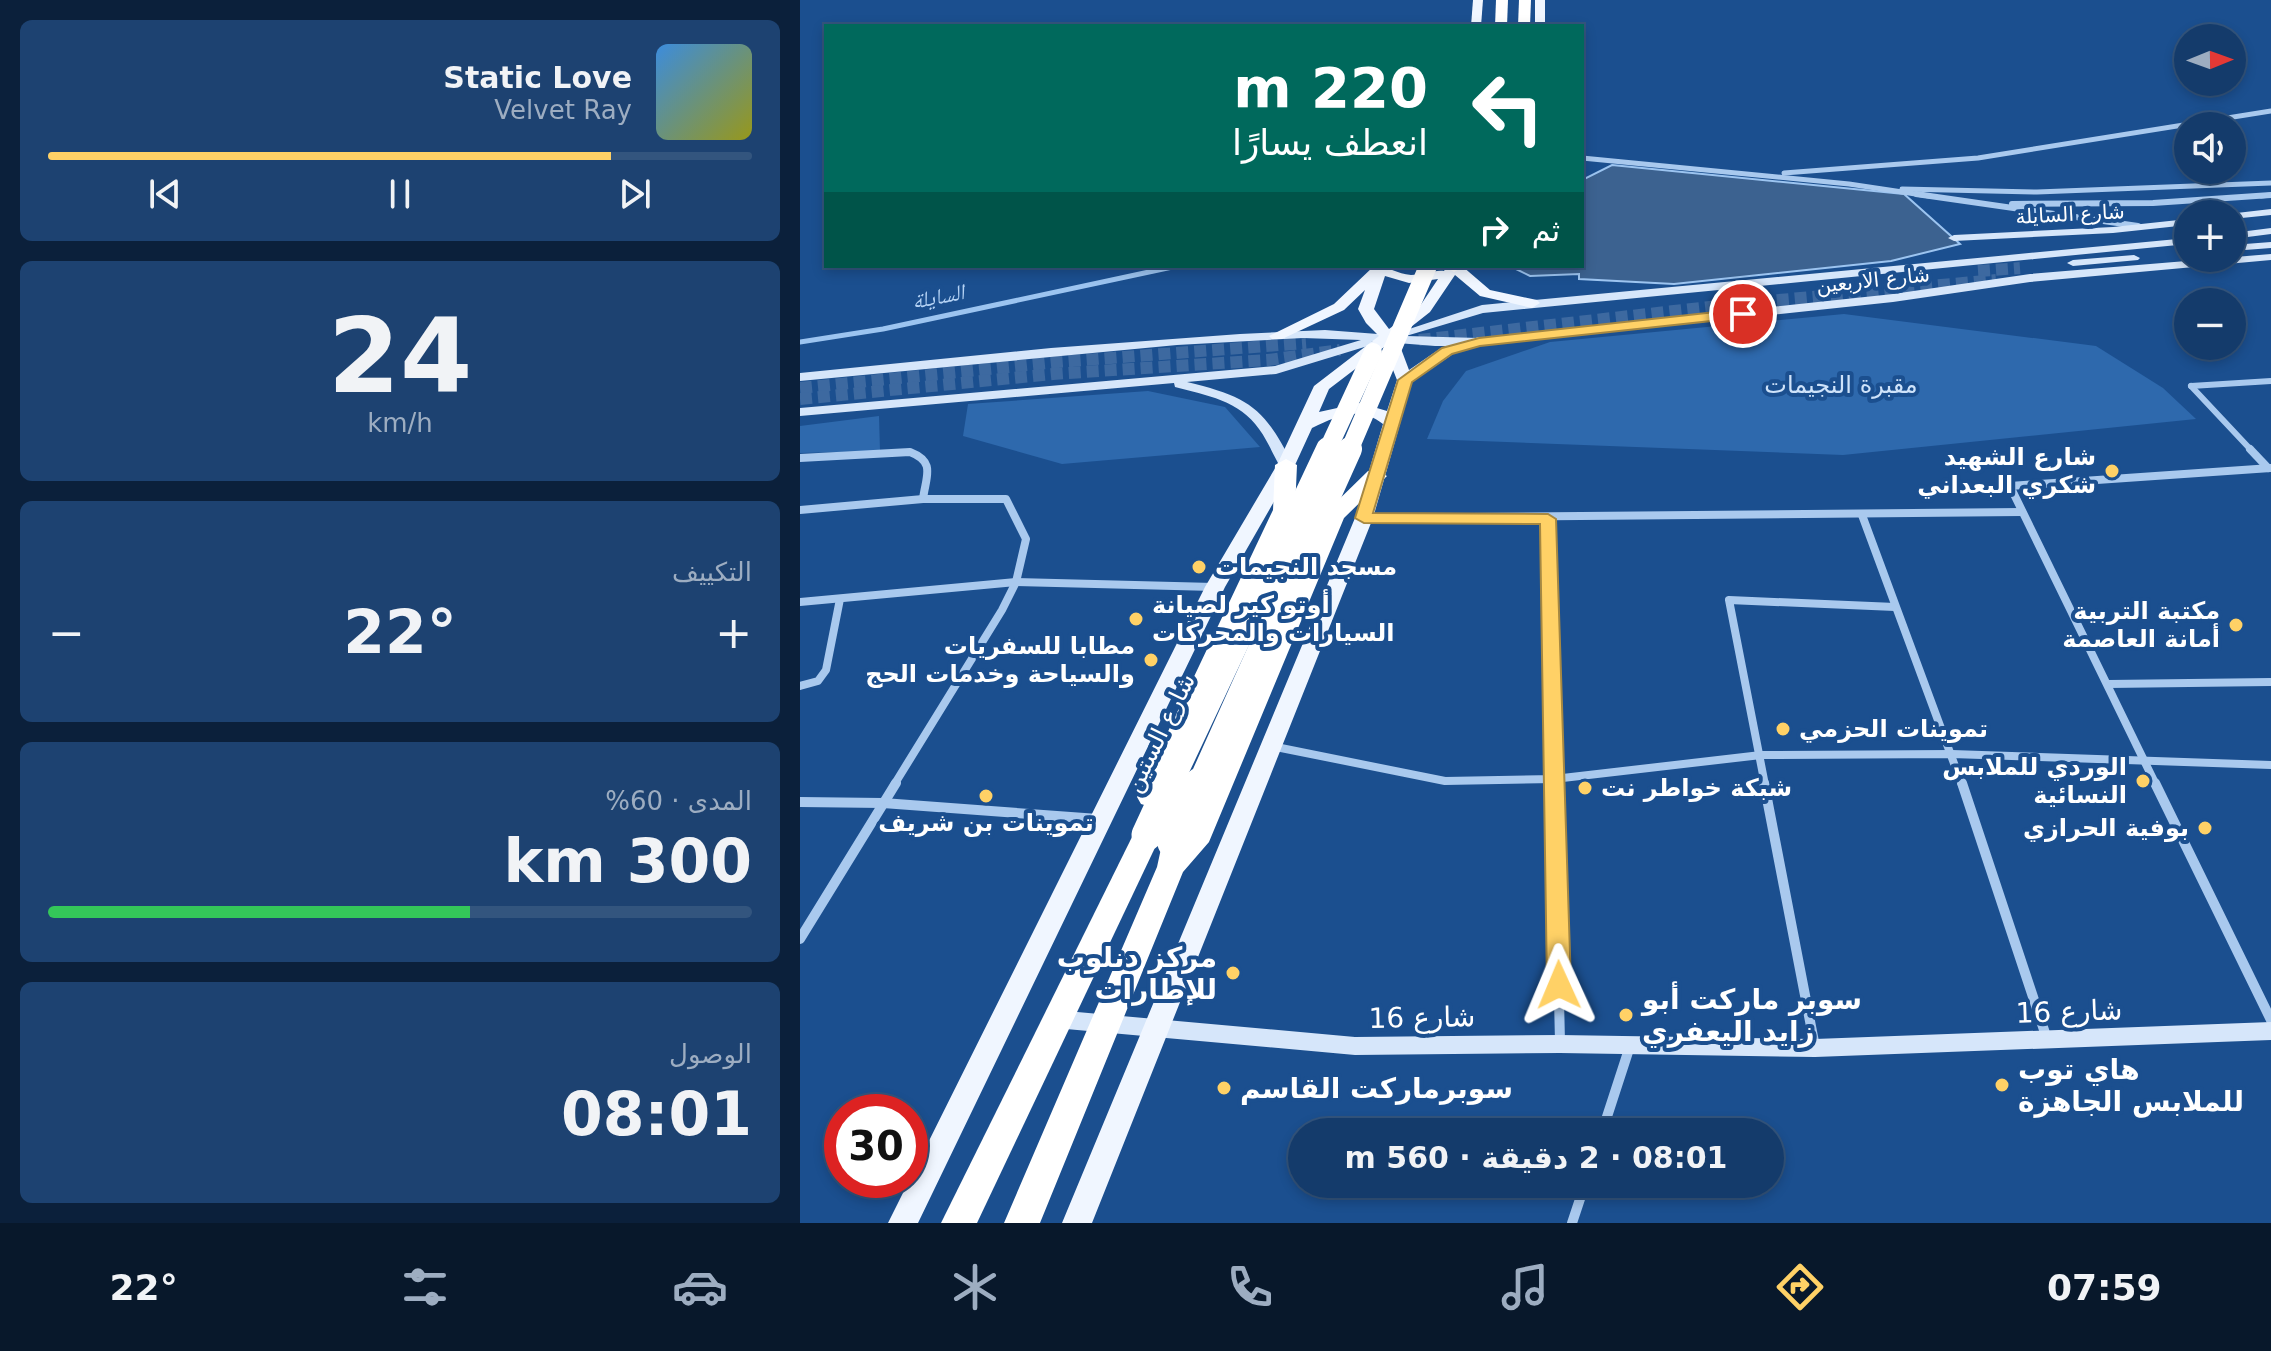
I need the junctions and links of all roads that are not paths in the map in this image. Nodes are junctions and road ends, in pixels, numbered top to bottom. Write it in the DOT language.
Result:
graph roads {
  1 [pos="1478,0"];
  2 [pos="1502,0"];
  3 [pos="1525,0"];
  4 [pos="1540,0"];
  5 [pos="1476,24"];
  6 [pos="1501,24"];
  7 [pos="1524,24"];
  8 [pos="1540,24"];
  9 [pos="2271,111"];
  10 [pos="1584,158"];
  11 [pos="1759,175"];
  12 [pos="2271,183"];
  13 [pos="1877,188"];
  14 [pos="2271,195"];
  15 [pos="1979,205"];
  16 [pos="2271,212"];
  17 [pos="2246,215"];
  18 [pos="2174,224"];
  19 [pos="2143,227"];
  20 [pos="2271,231"];
  21 [pos="2246,234"];
  22 [pos="1954,238"];
  23 [pos="2174,242"];
  24 [pos="2271,245"];
  25 [pos="2140,246"];
  26 [pos="2246,247"];
  27 [pos="2174,253"];
  28 [pos="2271,257"];
  29 [pos="1379,268"];
  30 [pos="1380,268"];
  31 [pos="1384,268"];
  32 [pos="1411,268"];
  33 [pos="1427,268"];
  34 [pos="1450,268"];
  35 [pos="1453,268"];
  36 [pos="1456,268"];
  37 [pos="1532,303"];
  38 [pos="1462,313"];
  39 [pos="1277,336"];
  40 [pos="1389,338"];
  41 [pos="1479,342"];
  42 [pos="1296,366"];
  43 [pos="800,377"];
  44 [pos="1405,380"];
  45 [pos="1167,381"];
  46 [pos="2271,381"];
  47 [pos="800,412"];
  48 [pos="1391,422"];
  49 [pos="1306,424"];
  50 [pos="800,458"];
  51 [pos="1286,465"];
  52 [pos="2270,468"];
  53 [pos="1376,476"];
  54 [pos="923,499"];
  55 [pos="800,510"];
  56 [pos="2022,512"];
  57 [pos="1862,515"];
  58 [pos="1364,518"];
  59 [pos="1548,519"];
  60 [pos="1016,582"];
  61 [pos="1215,587"];
  62 [pos="840,599"];
  63 [pos="800,602"];
  64 [pos="1895,607"];
  65 [pos="2108,684"];
  66 [pos="2270,684"];
  67 [pos="800,686"];
  68 [pos="1270,746"];
  69 [pos="1952,754"];
  70 [pos="1761,755"];
  71 [pos="2143,758"];
  72 [pos="2271,765"];
  73 [pos="1554,779"];
  74 [pos="800,802"];
  75 [pos="883,803"];
  76 [pos="1103,819"];
  77 [pos="1156,851"];
  78 [pos="800,939"];
  79 [pos="1055,1019"];
  80 [pos="2271,1020"];
  81 [pos="1107,1023"];
  82 [pos="1154,1027"];
  83 [pos="2271,1031"];
  84 [pos="2048,1040"];
  85 [pos="1560,1044"];
  86 [pos="1631,1045"];
  87 [pos="1815,1048"];
  88 [pos="1607,1118"];
  89 [pos="1580,1198"];
  90 [pos="903,1223"];
  91 [pos="959,1223"];
  92 [pos="1022,1223"];
  93 [pos="1077,1223"];
  94 [pos="1572,1223"];
  1 -- 5 [label="main road"];
  2 -- 6 [label="highway"];
  3 -- 7 [label="highway"];
  4 -- 8 [label="main road"];
  9 -- 11 [label="street"];
  10 -- 11 [label="street"];
  11 -- 13 [label="street"];
  12 -- 13 [label="street"];
  13 -- 15 [label="street"];
  14 -- 15 [label="street"];
  15 -- 19 [label="street"];
  16 -- 17 [label="main road"];
  18 -- 19 [label="main road, شارع السايلة"];
  19 -- 22 [label="main road, شارع السايلة"];
  20 -- 21 [label="main road"];
  23 -- 25 [label="main road"];
  24 -- 26 [label="main road"];
  25 -- 27 [label="main road"];
  25 -- 37 [label="main road"];
  28 -- 41 [label="main road, شارع الاربعين"];
  29 -- 39 [label="main road"];
  30 -- 40 [label="main road"];
  31 -- 34 [label="main road"];
  32 -- 77 [label="highway, شارع الستين, bridge"];
  33 -- 77 [label="highway, شارع الستين, bridge"];
  35 -- 40 [label="main road, شارع الستين"];
  36 -- 37 [label="main road"];
  37 -- 38 [label="main road"];
  38 -- 40 [label="main road"];
  38 -- 41 [label="main road"];
  39 -- 40 [label="main road, شارع الاربعين"];
  39 -- 42 [label="main road"];
  39 -- 43 [label="main road, شارع الاربعين"];
  40 -- 41 [label="main road, شارع الاربعين"];
  40 -- 42 [label="main road"];
  40 -- 44 [label="main road"];
  40 -- 49 [label="main road, شارع الستين"];
  41 -- 44 [label="main road"];
  42 -- 45 [label="main road"];
  44 -- 48 [label="main road"];
  45 -- 47 [label="main road"];
  45 -- 51 [label="main road"];
  46 -- 52 [label="street"];
  48 -- 49 [label="main road"];
  48 -- 53 [label="main road"];
  49 -- 51 [label="main road, شارع الستين"];
  50 -- 54 [label="street"];
  51 -- 61 [label="main road, شارع الستين"];
  51 -- 77 [label="highway"];
  52 -- 56 [label="street"];
  53 -- 58 [label="main road"];
  53 -- 77 [label="highway"];
  54 -- 55 [label="street"];
  54 -- 60 [label="street"];
  56 -- 57 [label="street"];
  56 -- 65 [label="street"];
  57 -- 59 [label="street"];
  57 -- 64 [label="street"];
  58 -- 59 [label="street"];
  58 -- 68 [label="main road"];
  59 -- 73 [label="street"];
  60 -- 61 [label="street"];
  60 -- 62 [label="street"];
  60 -- 75 [label="street"];
  61 -- 76 [label="main road, شارع الستين"];
  62 -- 63 [label="street"];
  62 -- 67 [label="street"];
  64 -- 69 [label="street"];
  64 -- 70 [label="street"];
  65 -- 66 [label="street"];
  65 -- 71 [label="street"];
  68 -- 73 [label="street"];
  68 -- 82 [label="main road"];
  69 -- 70 [label="street"];
  69 -- 71 [label="street"];
  69 -- 84 [label="street"];
  70 -- 73 [label="street"];
  70 -- 87 [label="street"];
  71 -- 72 [label="street"];
  71 -- 80 [label="street"];
  73 -- 85 [label="street"];
  74 -- 75 [label="street"];
  75 -- 76 [label="street"];
  75 -- 78 [label="street"];
  76 -- 90 [label="main road, شارع الستين"];
  77 -- 79 [label="highway, شارع الستين"];
  77 -- 81 [label="highway, شارع الستين"];
  79 -- 81 [label="main road, شارع 16"];
  79 -- 91 [label="highway, شارع الستين"];
  81 -- 82 [label="main road, شارع 16"];
  81 -- 92 [label="highway, شارع الستين"];
  82 -- 85 [label="main road, شارع 16"];
  82 -- 93 [label="main road"];
  83 -- 84 [label="main road, شارع 16"];
  84 -- 87 [label="main road, شارع 16"];
  85 -- 86 [label="main road, شارع 16"];
  86 -- 87 [label="main road, شارع 16"];
  86 -- 88 [label="street"];
  89 -- 94 [label="street"];
}
